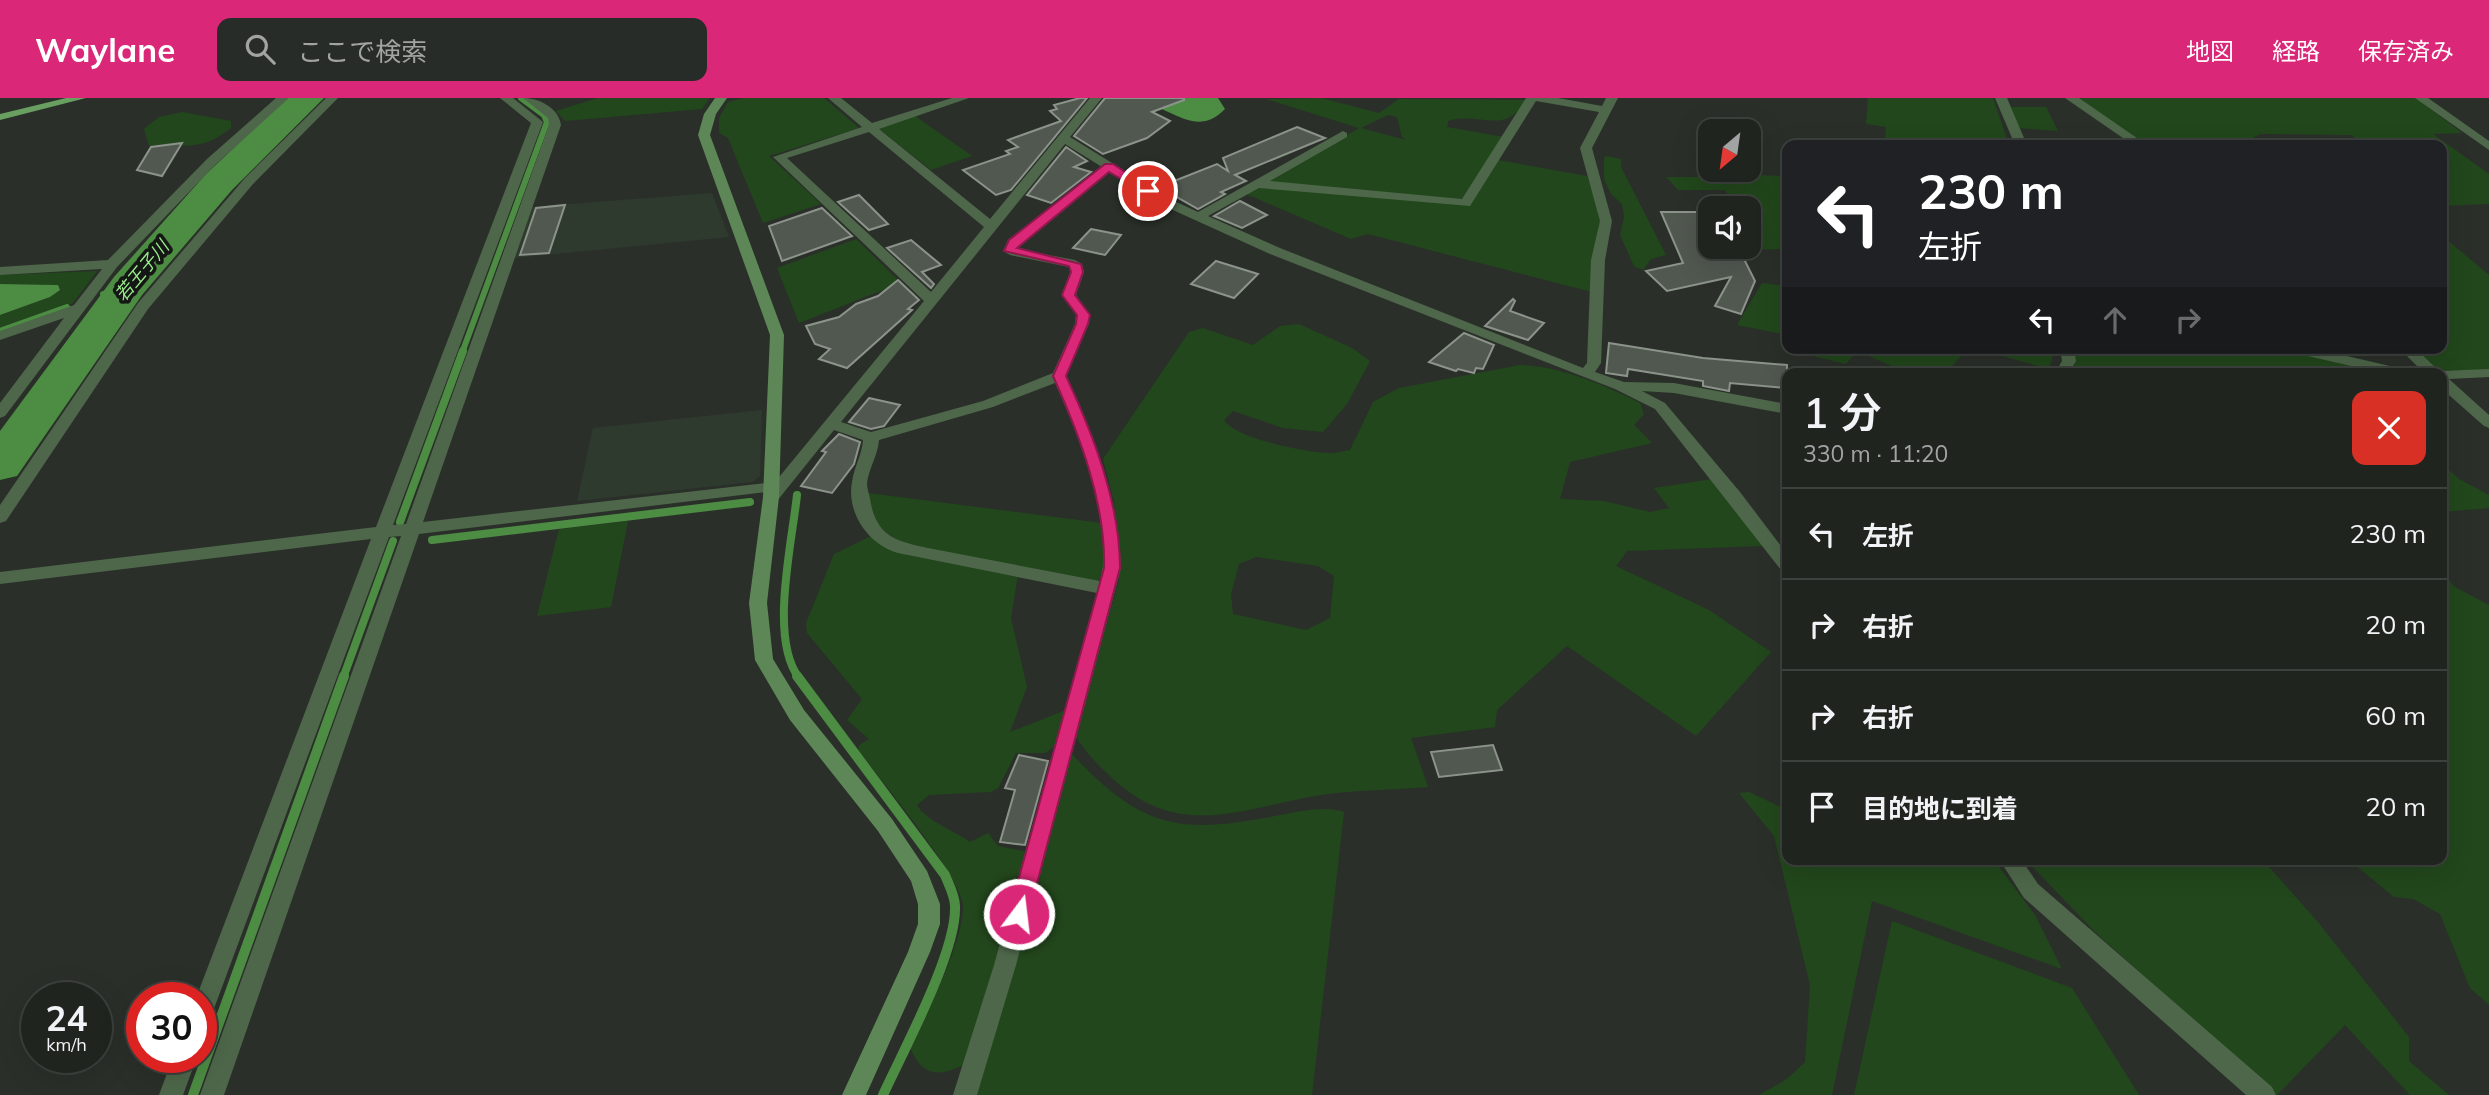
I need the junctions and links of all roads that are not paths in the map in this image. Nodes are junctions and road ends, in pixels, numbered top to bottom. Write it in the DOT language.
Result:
graph roads {
  1 [pos="39,98"];
  2 [pos="80,98"];
  3 [pos="283,98"];
  4 [pos="332,98"];
  5 [pos="506,98"];
  6 [pos="530,98"];
  7 [pos="721,98"];
  8 [pos="834,98"];
  9 [pos="963,98"];
  10 [pos="1097,98"];
  11 [pos="1532,98"];
  12 [pos="1539,98"];
  13 [pos="2001,98"];
  14 [pos="2071,98"];
  15 [pos="2421,98"];
  16 [pos="1609,104"];
  17 [pos="0,108"];
  18 [pos="0,117"];
  19 [pos="870,128"];
  20 [pos="1343,135"];
  21 [pos="1062,137"];
  22 [pos="2019,140"];
  23 [pos="2134,140"];
  24 [pos="2489,146"];
  25 [pos="1109,167"];
  26 [pos="1258,184"];
  27 [pos="1198,217"];
  28 [pos="990,226"];
  29 [pos="112,264"];
  30 [pos="0,271"];
  31 [pos="932,301"];
  32 [pos="79,308"];
  33 [pos="0,336"];
  34 [pos="2318,354"];
  35 [pos="2412,354"];
  36 [pos="2381,368"];
  37 [pos="2428,368"];
  38 [pos="2489,373"];
  39 [pos="1586,374"];
  40 [pos="1059,376"];
  41 [pos="2447,376"];
  42 [pos="2447,383"];
  43 [pos="1620,386"];
  44 [pos="1782,408"];
  45 [pos="0,413"];
  46 [pos="2489,423"];
  47 [pos="832,424"];
  48 [pos="871,437"];
  49 [pos="771,492"];
  50 [pos="0,517"];
  51 [pos="415,528"];
  52 [pos="380,533"];
  53 [pos="1782,560"];
  54 [pos="0,578"];
  55 [pos="1105,588"];
  56 [pos="2012,865"];
  57 [pos="213,982"];
  58 [pos="179,1073"];
  59 [pos="171,1095"];
  60 [pos="212,1095"];
  61 [pos="854,1095"];
  62 [pos="965,1095"];
  63 [pos="2264,1095"];
  1 -- 17 [label="main road"];
  2 -- 18 [label="main road"];
  3 -- 29 [label="street"];
  4 -- 50 [label="street"];
  5 -- 52 [label="street"];
  6 -- 51 [label="street"];
  7 -- 49 [label="street"];
  8 -- 19 [label="street"];
  9 -- 19 [label="street"];
  10 -- 21 [label="street"];
  11 -- 26 [label="street"];
  12 -- 16 [label="street"];
  13 -- 22 [label="street"];
  14 -- 23 [label="street"];
  15 -- 24 [label="street"];
  16 -- 39 [label="street"];
  19 -- 28 [label="street"];
  19 -- 31 [label="street"];
  20 -- 26 [label="street"];
  21 -- 25 [label="street"];
  21 -- 28 [label="street"];
  25 -- 27 [label="street"];
  25 -- 40 [label="street"];
  26 -- 27 [label="street"];
  27 -- 39 [label="street"];
  28 -- 31 [label="street"];
  29 -- 30 [label="street"];
  29 -- 32 [label="street"];
  31 -- 47 [label="street"];
  32 -- 33 [label="street"];
  32 -- 45 [label="street"];
  34 -- 36 [label="street"];
  35 -- 37 [label="street"];
  38 -- 41 [label="street"];
  39 -- 43 [label="street"];
  40 -- 48 [label="street"];
  40 -- 55 [label="street"];
  42 -- 46 [label="street"];
  43 -- 44 [label="street"];
  43 -- 53 [label="street"];
  47 -- 48 [label="street"];
  47 -- 49 [label="street"];
  48 -- 55 [label="street"];
  49 -- 51 [label="street"];
  49 -- 61 [label="street"];
  51 -- 52 [label="street"];
  51 -- 60 [label="street"];
  52 -- 54 [label="street"];
  52 -- 57 [label="street"];
  55 -- 62 [label="street"];
  56 -- 63 [label="street"];
  58 -- 59 [label="street"];
}
